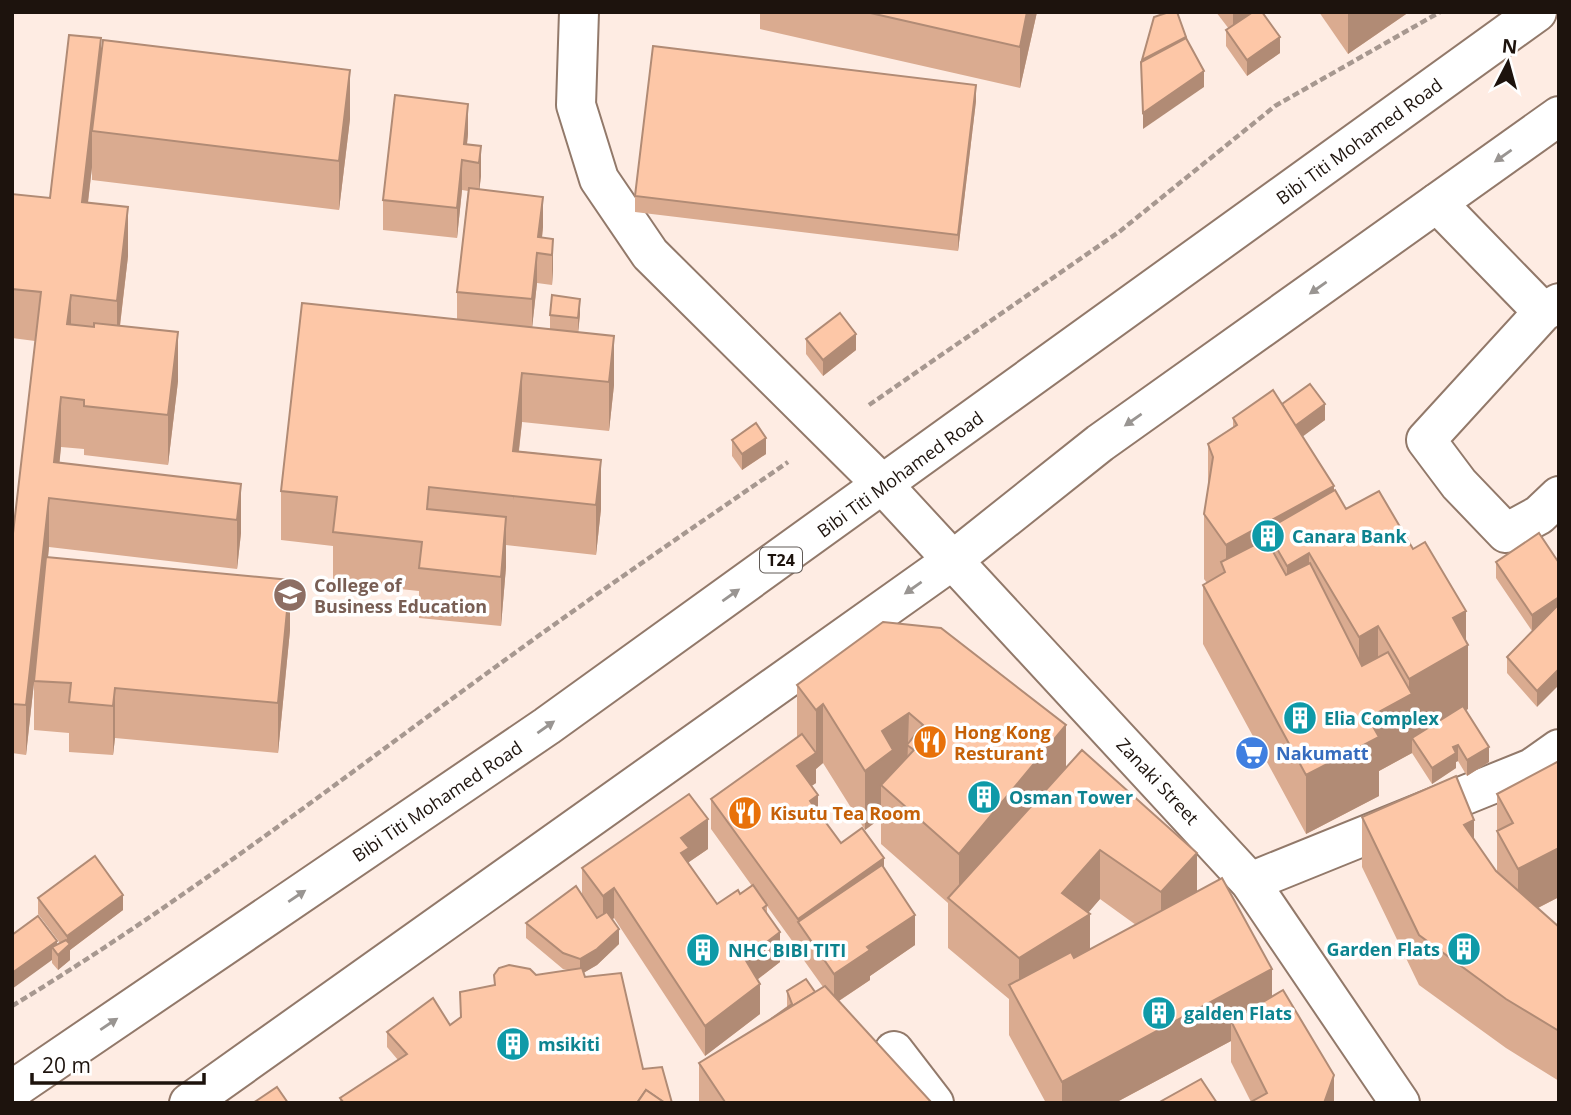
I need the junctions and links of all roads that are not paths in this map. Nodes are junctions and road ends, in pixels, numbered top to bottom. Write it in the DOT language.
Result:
graph roads {
  1 [pos="579,12"];
  2 [pos="1537,12"];
  3 [pos="1559,116"];
  4 [pos="1437,203"];
  5 [pos="1551,307"];
  6 [pos="884,486"];
  7 [pos="1559,496"];
  8 [pos="953,560"];
  9 [pos="1559,749"];
  10 [pos="1250,882"];
  11 [pos="894,1051"];
  12 [pos="12,1090"];
  13 [pos="189,1103"];
  14 [pos="934,1103"];
  15 [pos="1400,1103"];
  1 -- 6 [label="main road, Zanaki Street"];
  2 -- 6 [label="main road, Bibi Titi Mohamed Road / T24"];
  3 -- 4 [label="main road, one-way"];
  4 -- 5 [label="main road"];
  4 -- 8 [label="main road, one-way"];
  5 -- 7 [label="main road"];
  6 -- 8 [label="main road, Zanaki Street"];
  12 -- 6 [label="main road, Bibi Titi Mohamed Road / T24, one-way"];
  8 -- 10 [label="main road, Zanaki Street"];
  8 -- 13 [label="main road, one-way"];
  9 -- 10 [label="main road"];
  10 -- 15 [label="main road, Zanaki Street"];
  11 -- 14 [label="main road"];
}
